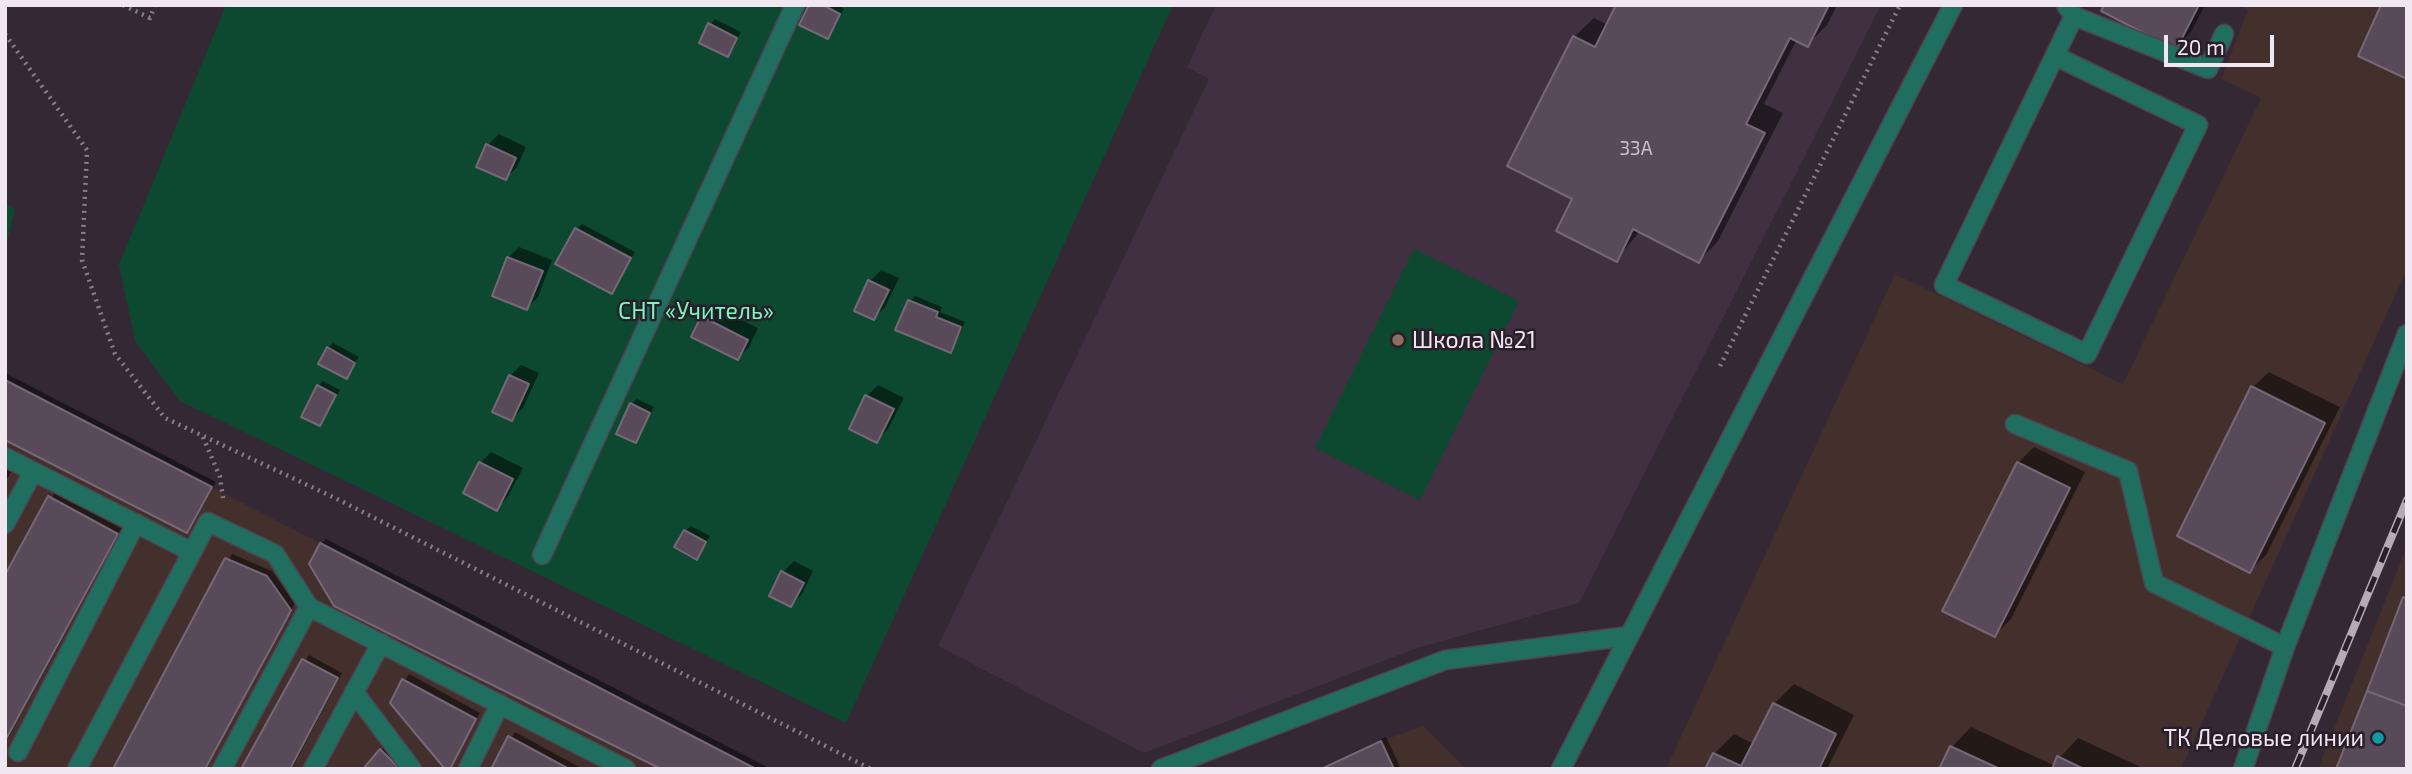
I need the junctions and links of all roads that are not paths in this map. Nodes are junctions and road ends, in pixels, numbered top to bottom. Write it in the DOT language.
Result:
graph roads {
  1 [pos="795,5"];
  2 [pos="1953,5"];
  3 [pos="2070,11"];
  4 [pos="2224,34"];
  5 [pos="2055,56"];
  6 [pos="2407,334"];
  7 [pos="2015,424"];
  8 [pos="5,457"];
  9 [pos="33,472"];
  10 [pos="136,523"];
  11 [pos="5,524"];
  12 [pos="192,552"];
  13 [pos="542,555"];
  14 [pos="309,607"];
  15 [pos="1629,636"];
  16 [pos="381,643"];
  17 [pos="2285,647"];
  18 [pos="355,692"];
  19 [pos="500,704"];
  20 [pos="18,752"];
  21 [pos="601,763"];
  22 [pos="77,769"];
  23 [pos="222,769"];
  24 [pos="313,769"];
  25 [pos="412,769"];
  26 [pos="468,769"];
  27 [pos="626,769"];
  28 [pos="1161,769"];
  29 [pos="1561,769"];
  30 [pos="2243,769"];
  1 -- 13 [label="lane"];
  2 -- 15 [label="lane"];
  3 -- 4 [label="lane"];
  3 -- 5 [label="lane"];
  5 -- 5 [label="lane"];
  6 -- 17 [label="lane"];
  7 -- 17 [label="lane"];
  8 -- 9 [label="lane"];
  9 -- 10 [label="lane"];
  9 -- 11 [label="lane"];
  10 -- 12 [label="lane"];
  10 -- 20 [label="lane"];
  12 -- 14 [label="lane"];
  12 -- 22 [label="lane"];
  14 -- 16 [label="lane"];
  14 -- 23 [label="lane"];
  15 -- 28 [label="lane"];
  15 -- 29 [label="lane"];
  16 -- 18 [label="lane"];
  16 -- 19 [label="lane"];
  17 -- 30 [label="lane"];
  18 -- 24 [label="lane"];
  18 -- 25 [label="lane"];
  19 -- 21 [label="lane"];
  19 -- 26 [label="lane"];
  21 -- 27 [label="lane"];
}
